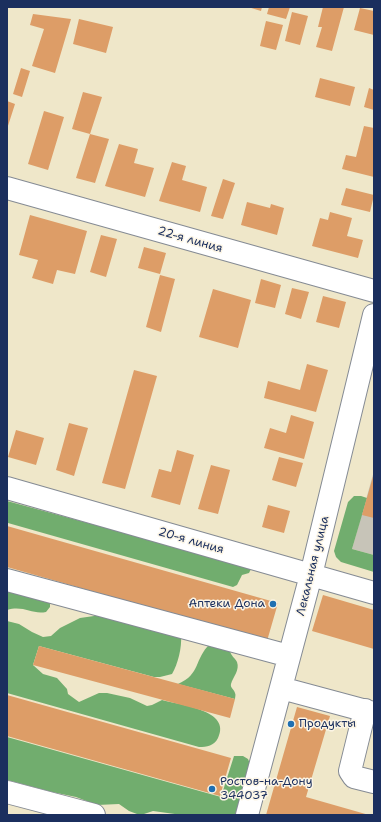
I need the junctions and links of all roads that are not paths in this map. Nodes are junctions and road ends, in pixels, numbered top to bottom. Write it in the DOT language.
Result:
graph roads {
  1 [pos="7,188"];
  2 [pos="374,292"];
  3 [pos="374,315"];
  4 [pos="7,488"];
  5 [pos="311,575"];
  6 [pos="7,580"];
  7 [pos="374,593"];
  8 [pos="289,656"];
  9 [pos="281,688"];
  10 [pos="369,712"];
  11 [pos="374,782"];
  12 [pos="7,792"];
  13 [pos="88,814"];
  14 [pos="247,815"];
  1 -- 2 [label="street, 22-я линия"];
  3 -- 5 [label="street, Лекальная улица"];
  4 -- 5 [label="street, 20-я линия"];
  5 -- 7 [label="street, 20-я линия"];
  5 -- 8 [label="street, Лекальная улица"];
  6 -- 8 [label="street"];
  8 -- 9 [label="street, Лекальная улица"];
  9 -- 10 [label="street"];
  9 -- 14 [label="street, Лекальная улица"];
  10 -- 11 [label="street"];
  12 -- 13 [label="street"];
}
